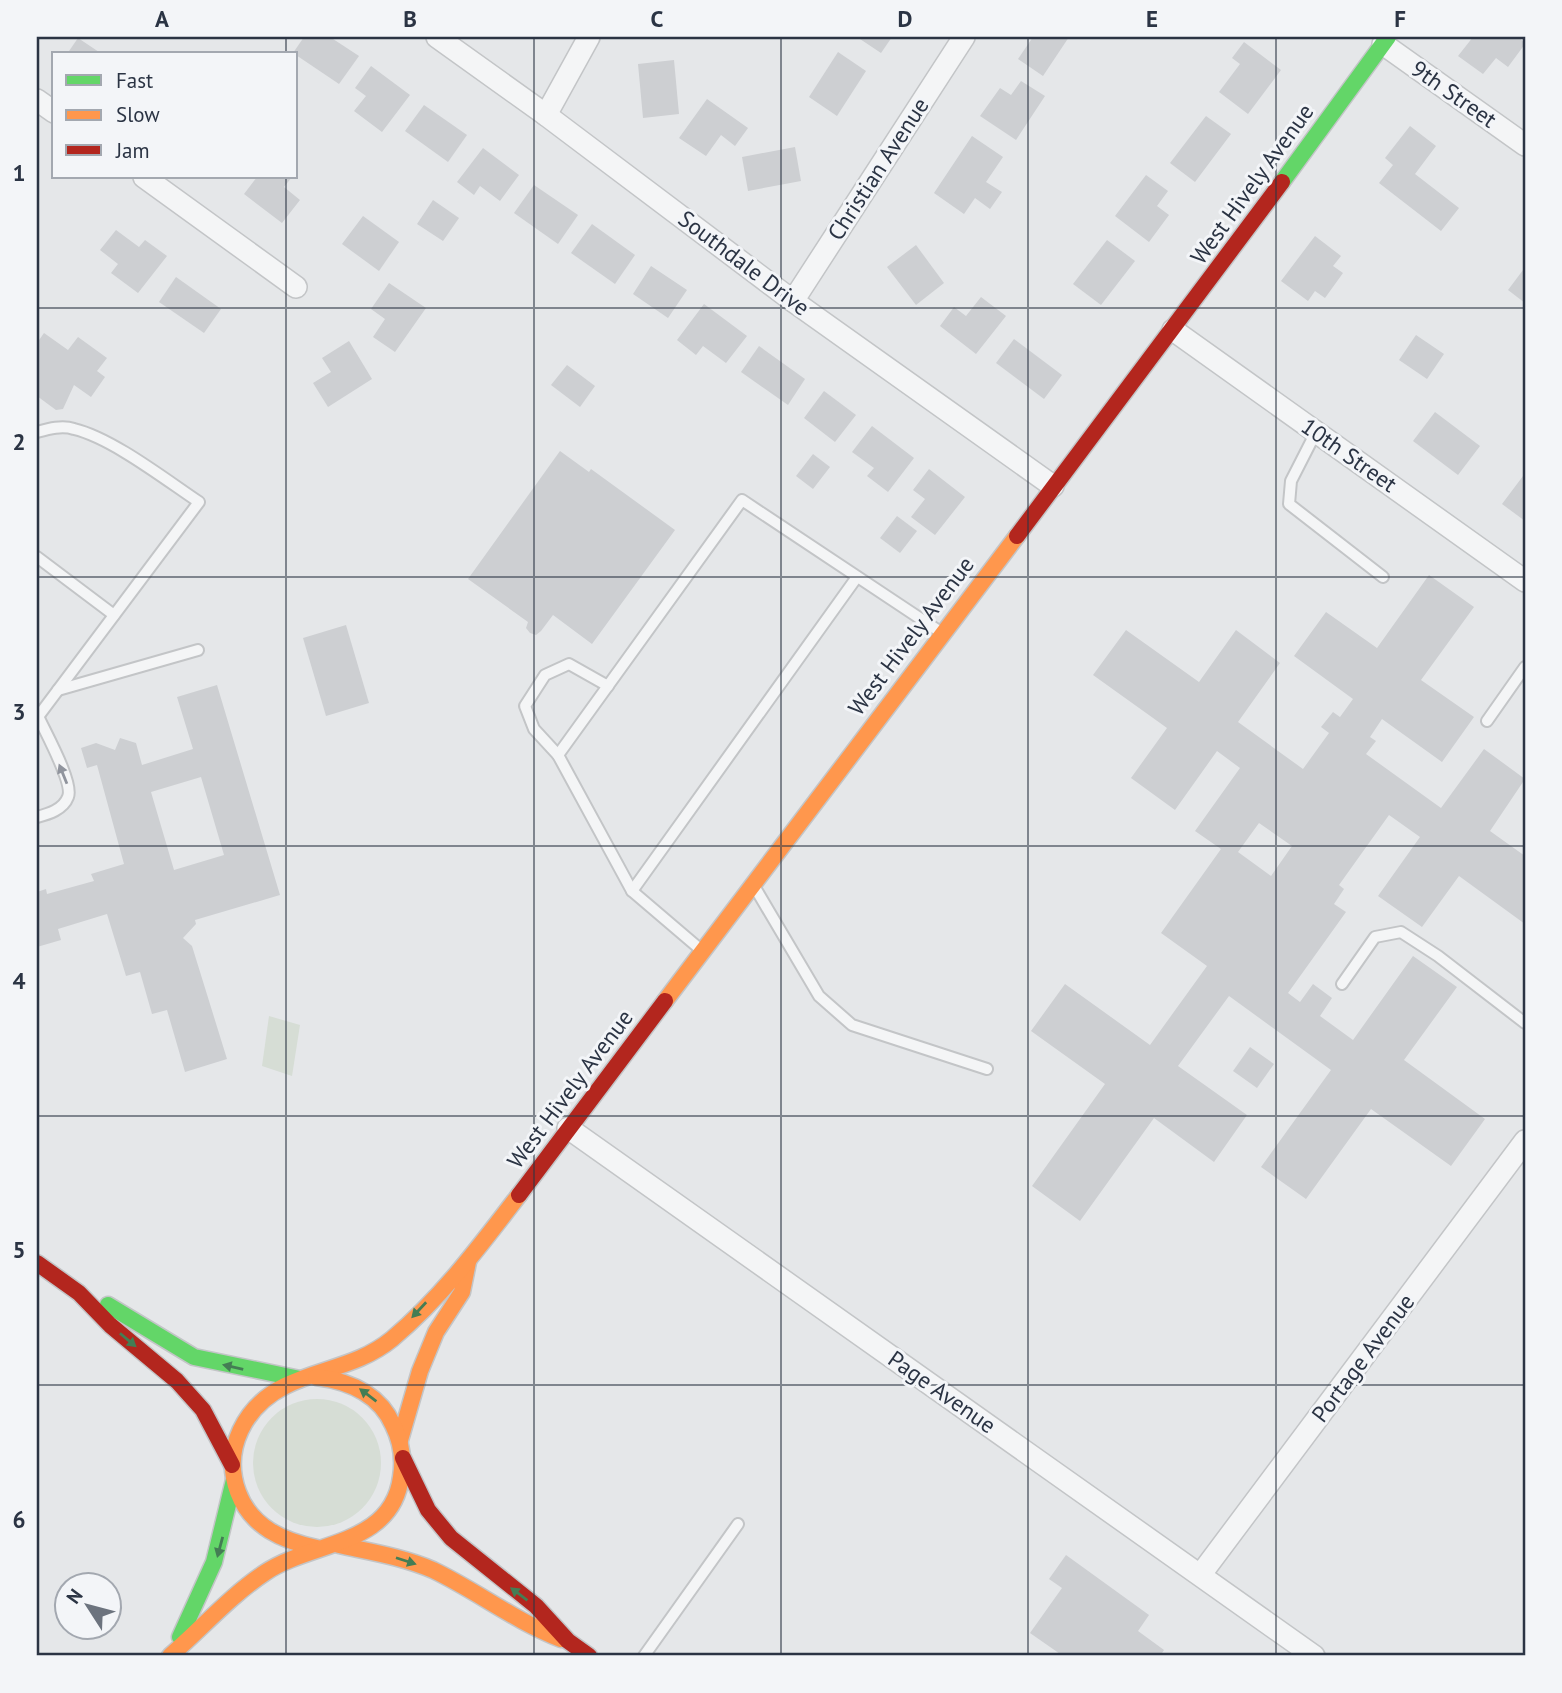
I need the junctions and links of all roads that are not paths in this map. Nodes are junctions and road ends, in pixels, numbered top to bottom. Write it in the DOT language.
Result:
graph roads {
  1 [pos="437,37"];
  2 [pos="589,37"];
  3 [pos="964,37"];
  4 [pos="1385,40"];
  5 [pos="37,100"];
  6 [pos="52,111"];
  7 [pos="546,115"];
  8 [pos="1525,145"];
  9 [pos="145,178"];
  10 [pos="296,287"];
  11 [pos="793,301"];
  12 [pos="1173,330"];
  13 [pos="37,432"];
  14 [pos="1316,432"];
  15 [pos="1053,486"];
  16 [pos="37,557"];
  17 [pos="857,577"];
  18 [pos="1383,577"];
  19 [pos="1525,581"];
  20 [pos="114,615"];
  21 [pos="942,633"];
  22 [pos="198,650"];
  23 [pos="1525,667"];
  24 [pos="608,686"];
  25 [pos="58,690"];
  26 [pos="37,717"];
  27 [pos="1488,721"];
  28 [pos="558,755"];
  29 [pos="37,817"];
  30 [pos="753,883"];
  31 [pos="632,891"];
  32 [pos="702,951"];
  33 [pos="1342,985"];
  34 [pos="1525,1023"];
  35 [pos="987,1069"];
  36 [pos="568,1128"];
  37 [pos="1525,1141"];
  38 [pos="468,1262"];
  39 [pos="37,1263"];
  40 [pos="79,1293"];
  41 [pos="308,1378"];
  42 [pos="400,1440"];
  43 [pos="403,1458"];
  44 [pos="233,1472"];
  45 [pos="738,1524"];
  46 [pos="339,1545"];
  47 [pos="317,1548"];
  48 [pos="1201,1574"];
  49 [pos="568,1641"];
  50 [pos="170,1656"];
  51 [pos="589,1656"];
  52 [pos="644,1656"];
  53 [pos="1314,1656"];
  1 -- 7 [label="street, Southdale Drive"];
  2 -- 7 [label="street"];
  3 -- 11 [label="street, Christian Avenue"];
  4 -- 8 [label="street, 9th Street"];
  4 -- 12 [label="street, West Hively Avenue"];
  5 -- 6 [label="street"];
  7 -- 11 [label="street, Southdale Drive"];
  9 -- 10 [label="street"];
  11 -- 15 [label="street, Southdale Drive"];
  12 -- 14 [label="street, 10th Street"];
  12 -- 15 [label="street, West Hively Avenue"];
  13 -- 20 [label="lane"];
  14 -- 18 [label="lane"];
  14 -- 19 [label="street, 10th Street"];
  15 -- 21 [label="street, West Hively Avenue"];
  16 -- 20 [label="lane"];
  17 -- 21 [label="lane"];
  17 -- 24 [label="lane"];
  17 -- 31 [label="lane"];
  20 -- 25 [label="lane"];
  21 -- 30 [label="street, West Hively Avenue"];
  22 -- 25 [label="lane"];
  23 -- 27 [label="lane"];
  24 -- 28 [label="lane"];
  24 -- 28 [label="lane"];
  25 -- 26 [label="lane"];
  29 -- 26 [label="lane, one-way"];
  28 -- 31 [label="lane"];
  30 -- 32 [label="street, West Hively Avenue"];
  30 -- 35 [label="lane"];
  31 -- 32 [label="lane"];
  32 -- 36 [label="street, West Hively Avenue"];
  33 -- 34 [label="lane"];
  36 -- 38 [label="street, West Hively Avenue"];
  36 -- 48 [label="street, Page Avenue"];
  37 -- 48 [label="street, Portage Avenue"];
  38 -- 41 [label="street, one-way"];
  38 -- 42 [label="street"];
  39 -- 40 [label="street"];
  41 -- 40 [label="street, one-way"];
  40 -- 44 [label="street, one-way"];
  42 -- 41 [label="street, one-way"];
  41 -- 44 [label="street"];
  42 -- 43 [label="street"];
  43 -- 46 [label="street"];
  49 -- 43 [label="street, one-way"];
  44 -- 47 [label="street"];
  44 -- 50 [label="street, one-way"];
  45 -- 52 [label="lane"];
  46 -- 47 [label="street"];
  46 -- 49 [label="street, one-way"];
  47 -- 50 [label="street"];
  48 -- 53 [label="street, Page Avenue"];
  49 -- 51 [label="street"];
}
